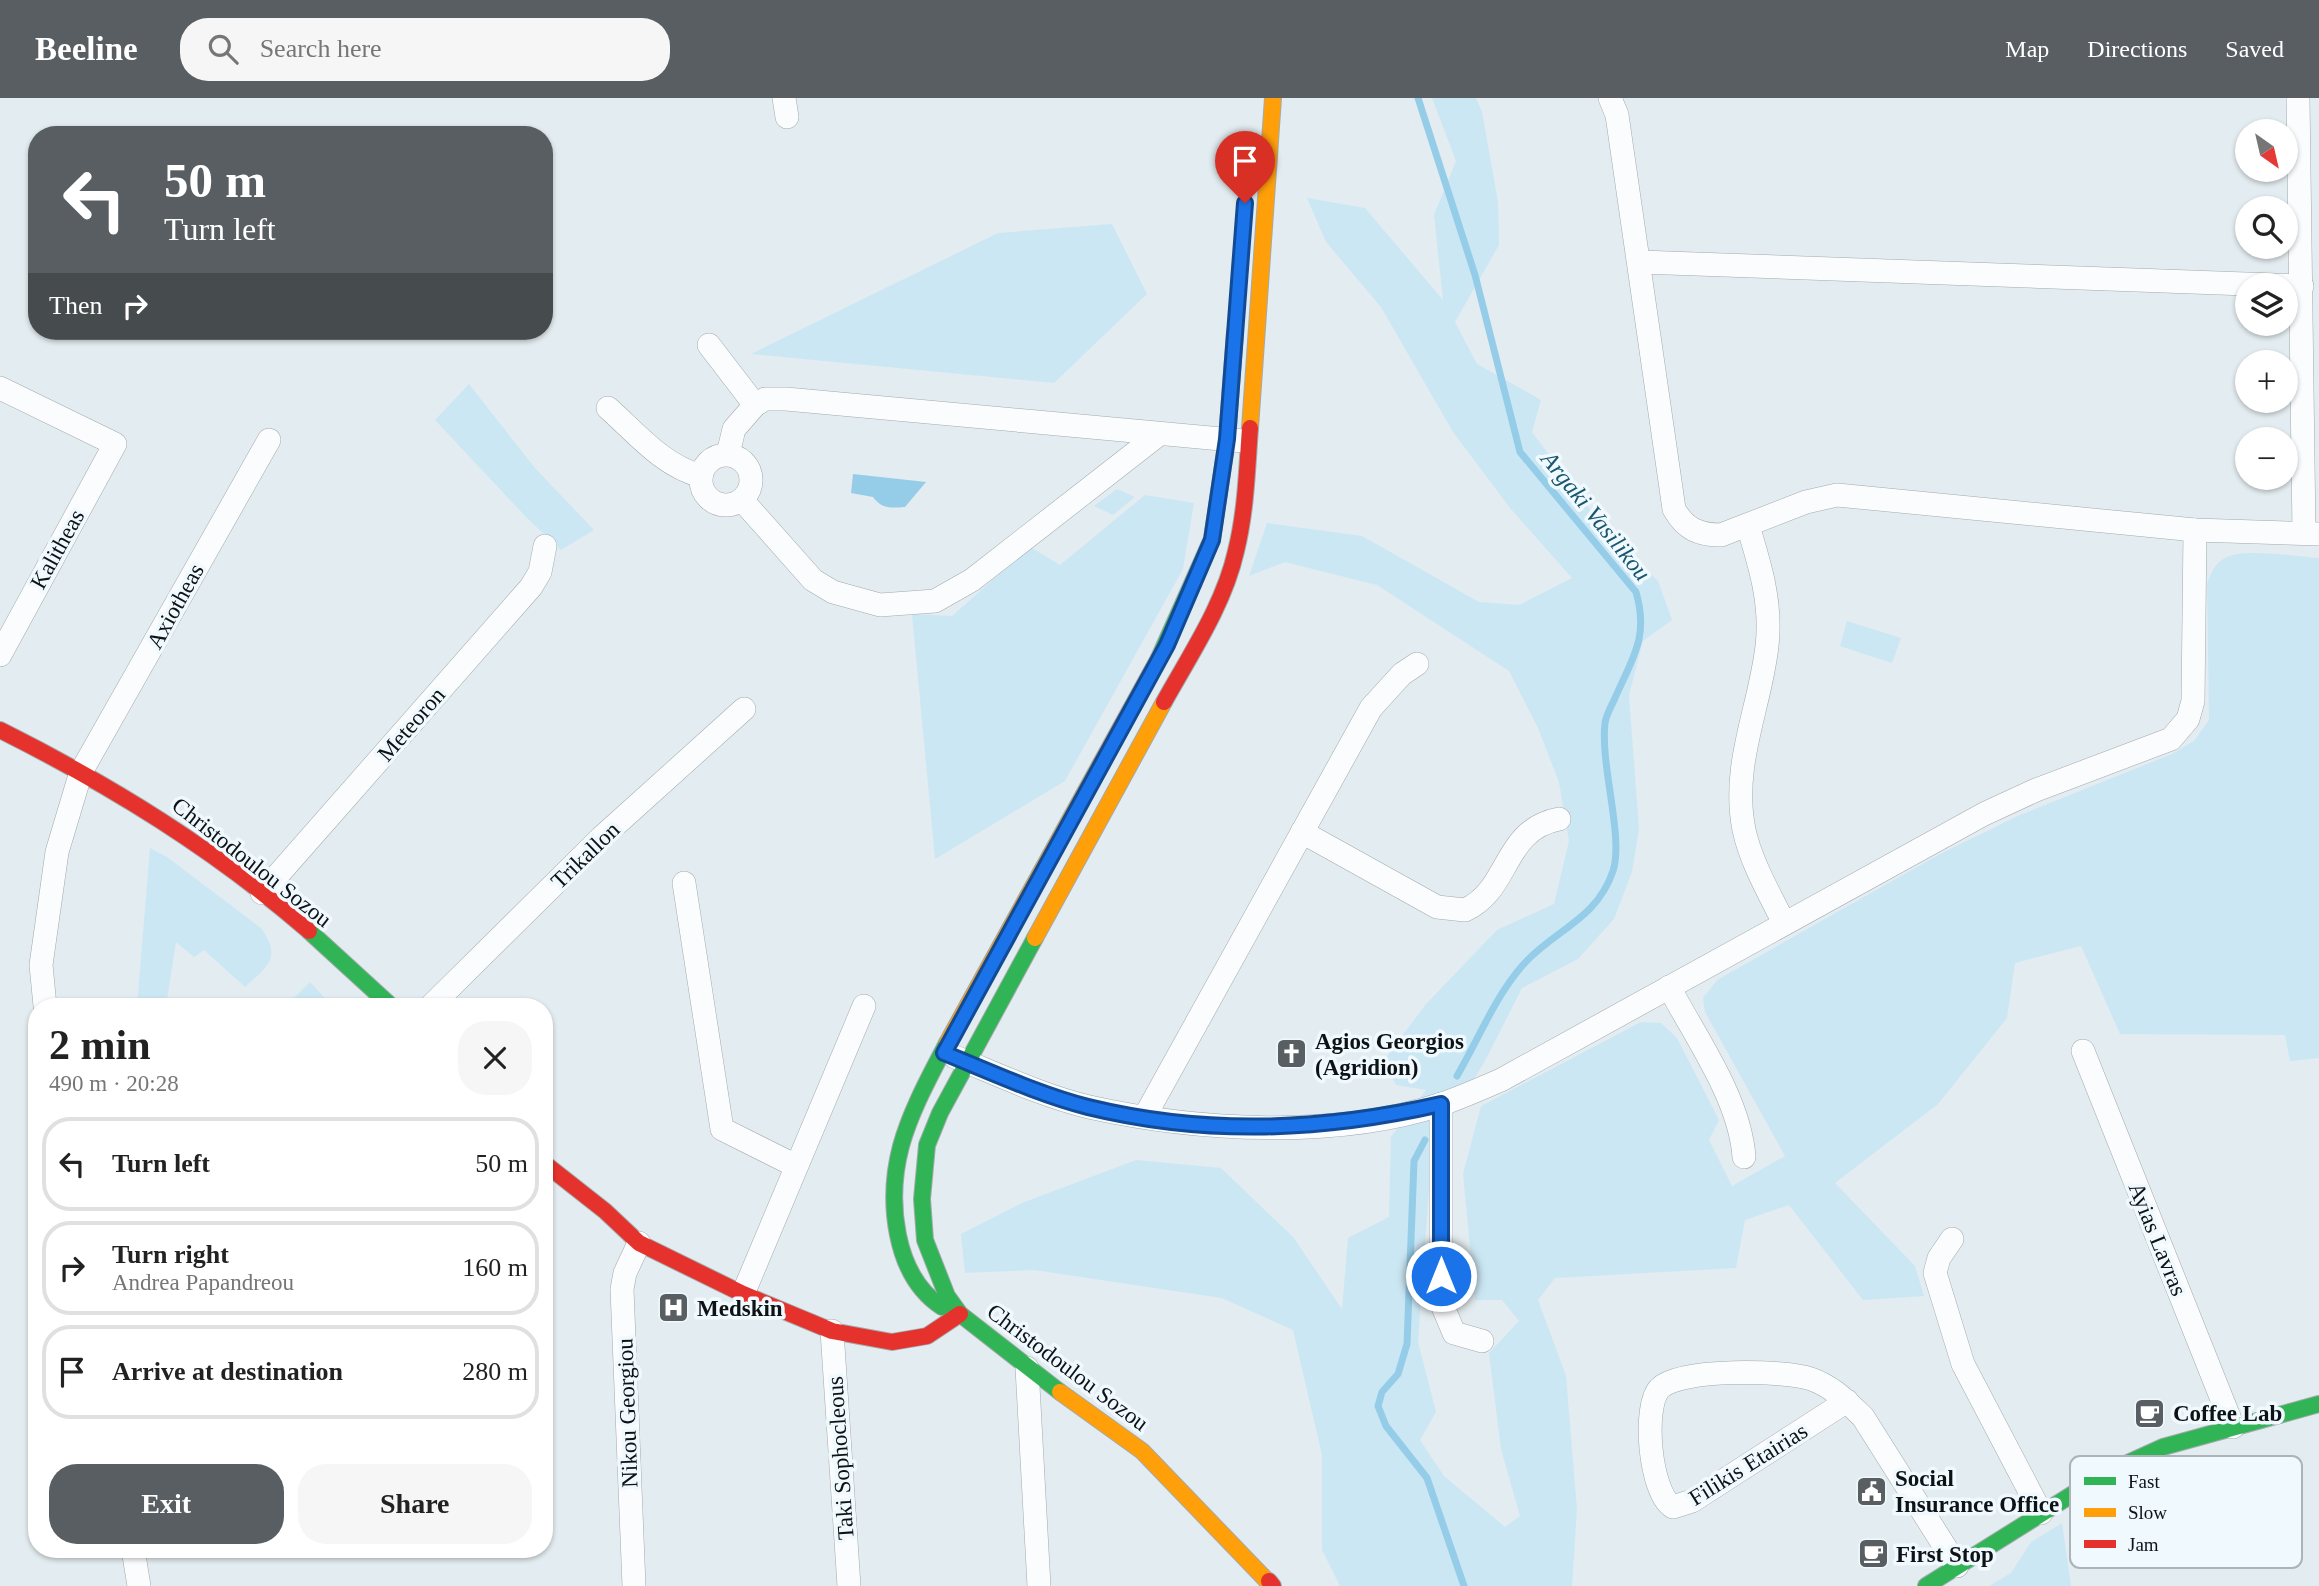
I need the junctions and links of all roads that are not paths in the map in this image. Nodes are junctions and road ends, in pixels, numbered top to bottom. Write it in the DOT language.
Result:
graph roads {
  1 [pos="1273,98"];
  2 [pos="1610,98"];
  3 [pos="2298,98"];
  4 [pos="1640,262"];
  5 [pos="2302,286"];
  6 [pos="1236,316"];
  7 [pos="709,345"];
  8 [pos="0,388"];
  9 [pos="755,405"];
  10 [pos="608,408"];
  11 [pos="1158,435"];
  12 [pos="269,440"];
  13 [pos="1238,440"];
  14 [pos="728,454"];
  15 [pos="701,476"];
  16 [pos="742,500"];
  17 [pos="1748,526"];
  18 [pos="2195,530"];
  19 [pos="2311,534"];
  20 [pos="545,546"];
  21 [pos="0,655"];
  22 [pos="1418,664"];
  23 [pos="744,709"];
  24 [pos="0,730"];
  25 [pos="81,772"];
  26 [pos="1559,819"];
  27 [pos="1302,832"];
  28 [pos="684,883"];
  29 [pos="262,893"];
  30 [pos="1784,923"];
  31 [pos="1669,988"];
  32 [pos="44,998"];
  33 [pos="382,998"];
  34 [pos="439,998"];
  35 [pos="864,1006"];
  36 [pos="2083,1051"];
  37 [pos="944,1053"];
  38 [pos="970,1063"];
  39 [pos="1441,1104"];
  40 [pos="1145,1116"];
  41 [pos="1744,1157"];
  42 [pos="796,1166"];
  43 [pos="553,1170"];
  44 [pos="1952,1238"];
  45 [pos="639,1244"];
  46 [pos="743,1294"];
  47 [pos="960,1314"];
  48 [pos="832,1331"];
  49 [pos="1482,1341"];
  50 [pos="1027,1368"];
  51 [pos="1847,1401"];
  52 [pos="2319,1404"];
  53 [pos="2233,1427"];
  54 [pos="2139,1456"];
  55 [pos="2070,1496"];
  56 [pos="2041,1513"];
  57 [pos="134,1558"];
  58 [pos="1957,1566"];
  59 [pos="1271,1584"];
  60 [pos="139,1586"];
  61 [pos="634,1586"];
  62 [pos="849,1586"];
  63 [pos="1039,1586"];
  64 [pos="1926,1586"];
  1 -- 13 [label="street"];
  2 -- 4 [label="street"];
  3 -- 5 [label="street"];
  4 -- 5 [label="street"];
  4 -- 17 [label="street"];
  5 -- 19 [label="street"];
  6 -- 13 [label="street"];
  7 -- 9 [label="street"];
  8 -- 21 [label="street, Kalitheas"];
  9 -- 11 [label="street"];
  9 -- 14 [label="street"];
  10 -- 15 [label="street"];
  11 -- 13 [label="street"];
  11 -- 16 [label="street"];
  12 -- 25 [label="street, Axiotheas"];
  13 -- 37 [label="street"];
  13 -- 38 [label="street"];
  14 -- 15 [label="street"];
  14 -- 16 [label="street"];
  15 -- 16 [label="street"];
  17 -- 18 [label="street"];
  17 -- 30 [label="street"];
  18 -- 19 [label="street"];
  18 -- 30 [label="street"];
  20 -- 29 [label="street, Meteoron"];
  22 -- 27 [label="street"];
  23 -- 34 [label="street, Trikallon"];
  24 -- 25 [label="street, Christodoulou Sozou"];
  25 -- 29 [label="street, Christodoulou Sozou"];
  25 -- 32 [label="street, Axiotheas"];
  26 -- 27 [label="street"];
  27 -- 40 [label="street"];
  28 -- 42 [label="street"];
  29 -- 33 [label="street, Christodoulou Sozou"];
  30 -- 31 [label="street"];
  31 -- 39 [label="street"];
  31 -- 41 [label="street"];
  35 -- 42 [label="street"];
  36 -- 53 [label="street, Ayias Lavras"];
  37 -- 38 [label="street"];
  37 -- 47 [label="street"];
  38 -- 40 [label="street"];
  38 -- 47 [label="street"];
  39 -- 40 [label="street"];
  39 -- 49 [label="street"];
  42 -- 46 [label="street"];
  43 -- 45 [label="street, Christodoulou Sozou"];
  44 -- 56 [label="street"];
  45 -- 46 [label="street, Christodoulou Sozou"];
  45 -- 61 [label="street, Nikou Georgiou"];
  46 -- 48 [label="street, Christodoulou Sozou"];
  47 -- 48 [label="street, Christodoulou Sozou"];
  47 -- 50 [label="street, Christodoulou Sozou"];
  48 -- 62 [label="street, Taki Sophocleous"];
  50 -- 59 [label="street, Christodoulou Sozou"];
  50 -- 63 [label="street"];
  51 -- 51 [label="street, Filikis Etairias"];
  51 -- 58 [label="street, Filikis Etairias"];
  52 -- 53 [label="street"];
  53 -- 54 [label="street"];
  55 -- 56 [label="street"];
  56 -- 58 [label="street"];
  57 -- 60 [label="street"];
  58 -- 64 [label="street"];
}
